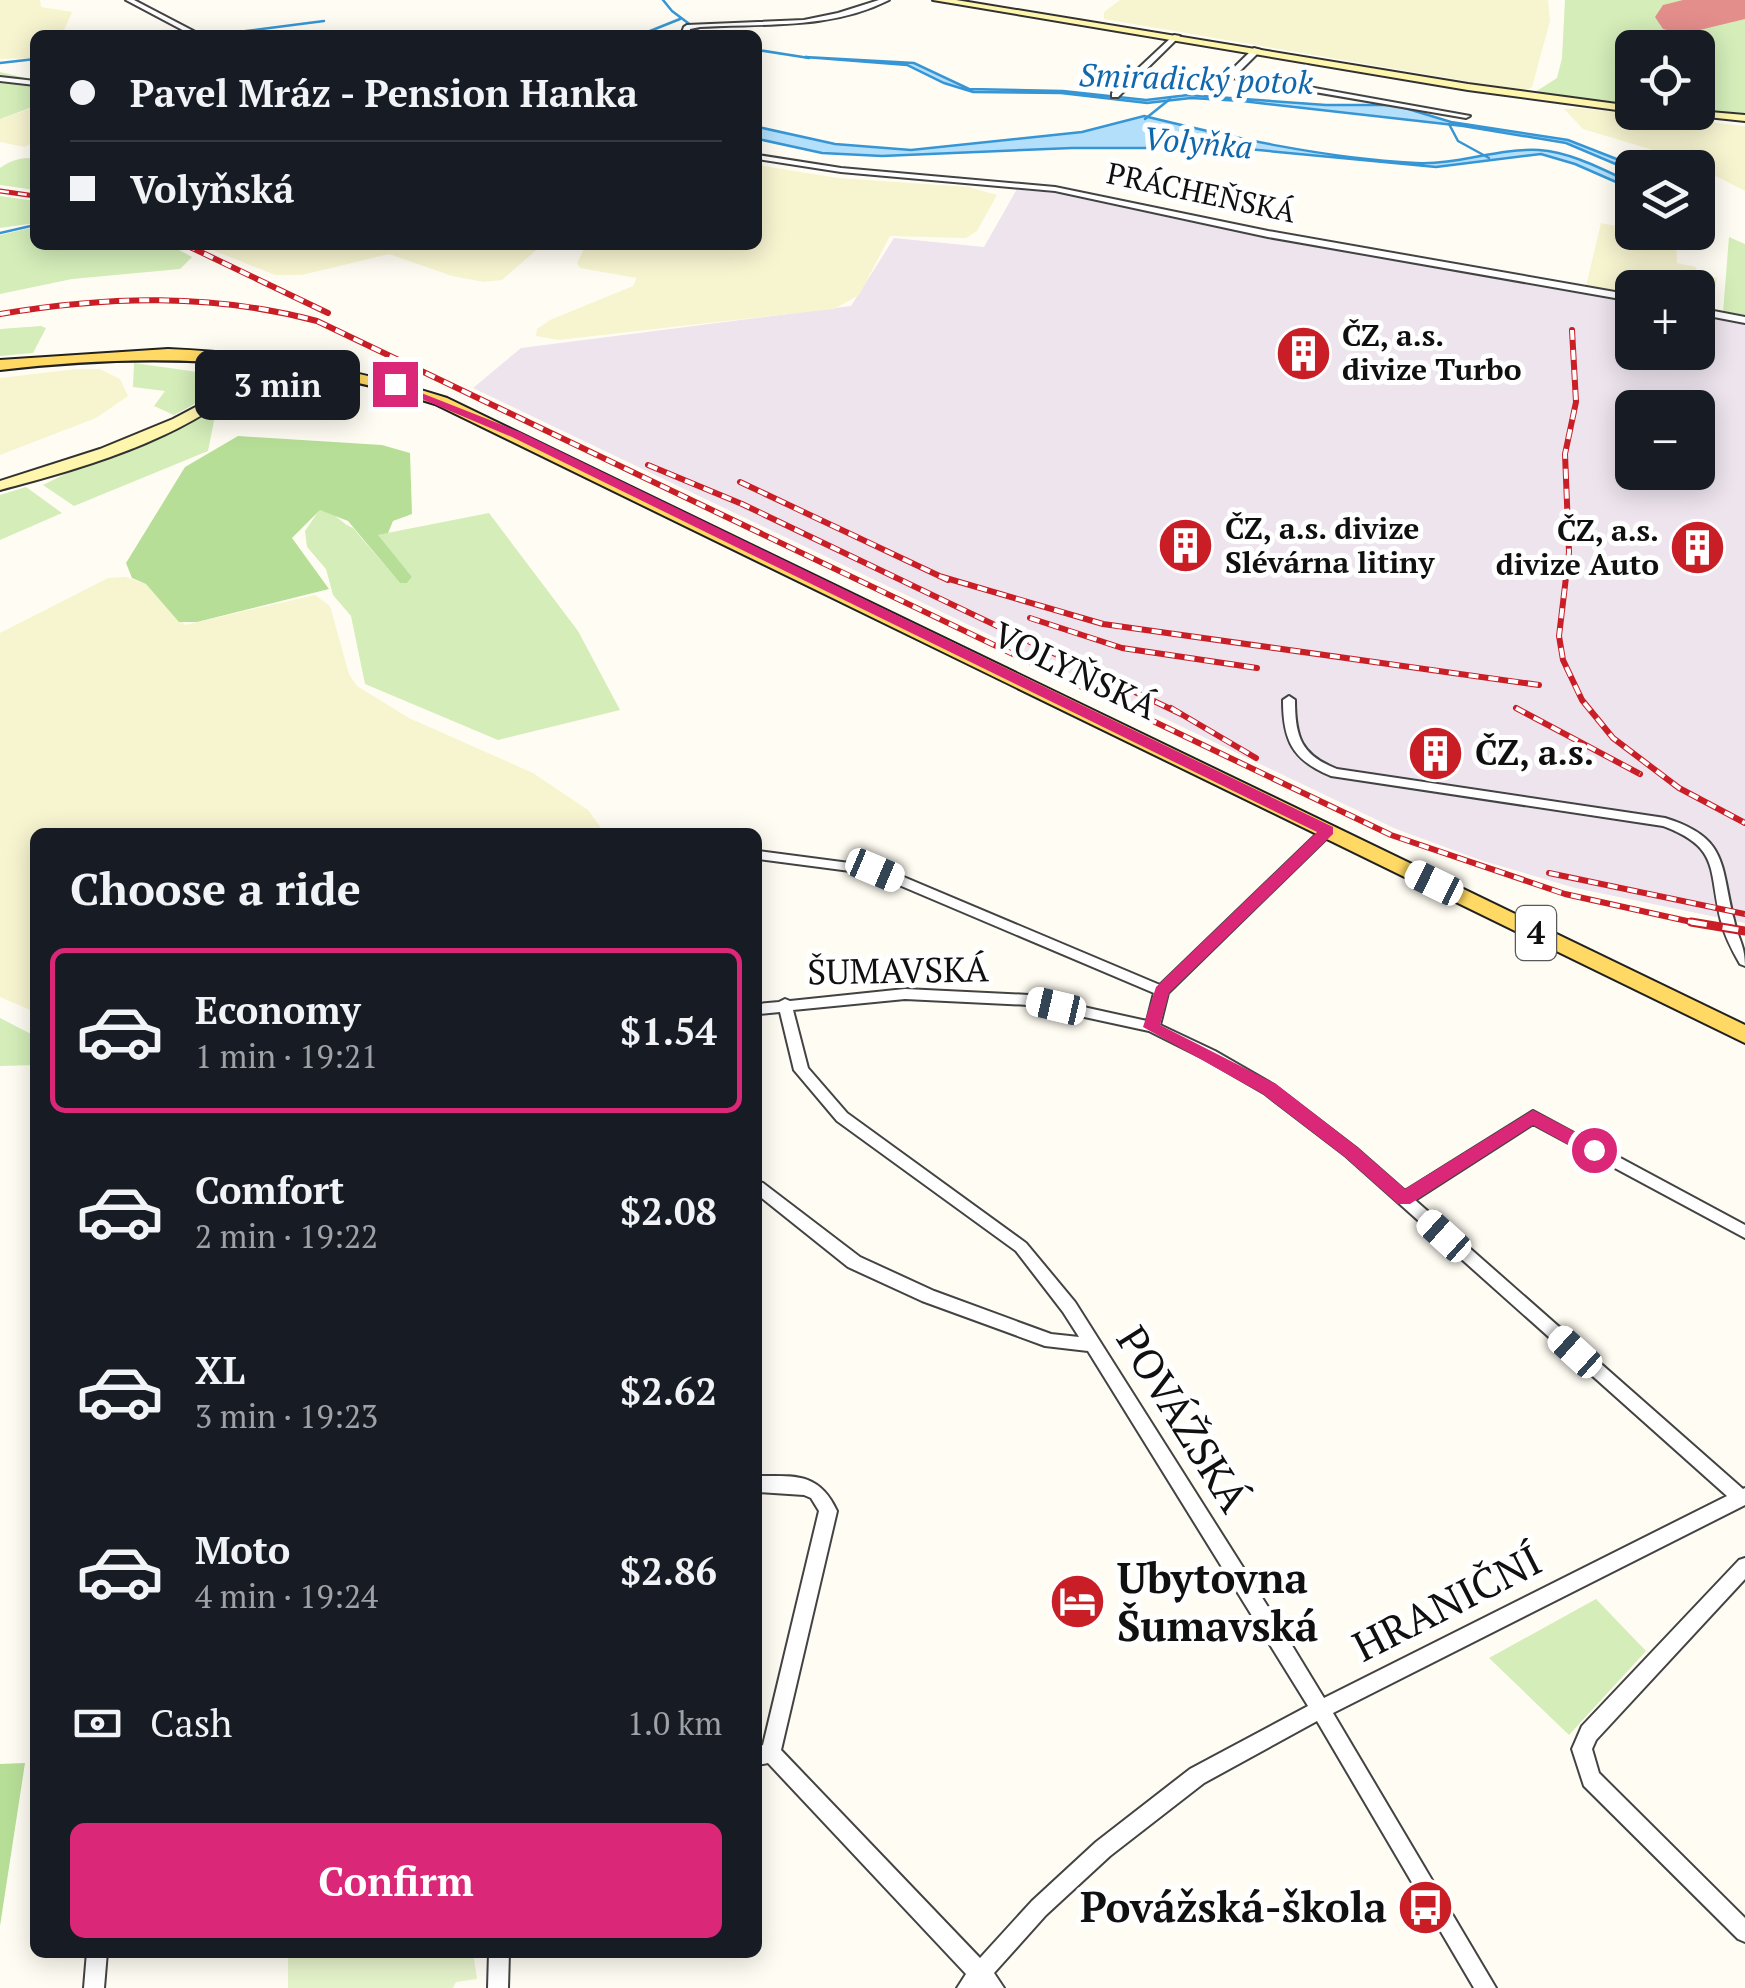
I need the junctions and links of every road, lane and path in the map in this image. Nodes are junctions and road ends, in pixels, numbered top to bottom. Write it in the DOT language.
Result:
graph roads {
  1 [pos="129,0"];
  2 [pos="886,0"];
  3 [pos="938,0"];
  4 [pos="187,30"];
  5 [pos="689,30"];
  6 [pos="1176,36"];
  7 [pos="1257,50"];
  8 [pos="1231,76"];
  9 [pos="0,79"];
  10 [pos="30,82"];
  11 [pos="1214,92"];
  12 [pos="1115,94"];
  13 [pos="1615,107"];
  14 [pos="1466,116"];
  15 [pos="1715,116"];
  16 [pos="1745,118"];
  17 [pos="762,158"];
  18 [pos="1615,295"];
  19 [pos="1715,314"];
  20 [pos="1745,320"];
  21 [pos="263,358"];
  22 [pos="0,365"];
  23 [pos="0,486"];
  24 [pos="1289,700"];
  25 [pos="1327,831"];
  26 [pos="762,856"];
  27 [pos="1745,960"];
  28 [pos="1162,991"];
  29 [pos="785,1004"];
  30 [pos="762,1007"];
  31 [pos="1152,1027"];
  32 [pos="1745,1035"];
  33 [pos="762,1190"];
  34 [pos="1404,1199"];
  35 [pos="1745,1232"];
  36 [pos="1093,1344"];
  37 [pos="762,1484"];
  38 [pos="1743,1497"];
  39 [pos="1745,1566"];
  40 [pos="1318,1710"];
  41 [pos="764,1755"];
  42 [pos="1745,1932"];
  43 [pos="96,1958"];
  44 [pos="499,1958"];
  45 [pos="980,1983"];
  46 [pos="94,1988"];
  47 [pos="498,1988"];
  48 [pos="1486,1988"];
  1 -- 4 [label="street"];
  2 -- 5 [label="street"];
  3 -- 6 [label="street"];
  6 -- 7 [label="street"];
  6 -- 12 [label="street"];
  7 -- 8 [label="street"];
  7 -- 13 [label="street"];
  8 -- 11 [label="street"];
  8 -- 14 [label="street"];
  9 -- 10 [label="street"];
  15 -- 16 [label="street"];
  17 -- 18 [label="street, PRÁCHEŇSKÁ"];
  19 -- 20 [label="street"];
  21 -- 22 [label="main road, 4"];
  21 -- 23 [label="street"];
  21 -- 25 [label="main road, VOLYŇSKÁ / 4"];
  24 -- 27 [label="street"];
  25 -- 28 [label="street"];
  25 -- 32 [label="main road, VOLYŇSKÁ / 4"];
  26 -- 28 [label="street"];
  28 -- 31 [label="street"];
  29 -- 30 [label="street, ŠUMAVSKÁ"];
  29 -- 31 [label="street, ŠUMAVSKÁ"];
  29 -- 36 [label="street, POVÁŽSKÁ"];
  31 -- 34 [label="street, ŠUMAVSKÁ"];
  33 -- 36 [label="street"];
  34 -- 35 [label="street"];
  34 -- 38 [label="street, ŠUMAVSKÁ"];
  36 -- 40 [label="street, POVÁŽSKÁ"];
  37 -- 41 [label="street"];
  38 -- 40 [label="street, HRANIČNÍ"];
  39 -- 42 [label="street"];
  40 -- 45 [label="street, HRANIČNÍ"];
  40 -- 48 [label="street, POVÁŽSKÁ"];
  41 -- 45 [label="street"];
  43 -- 46 [label="street"];
  44 -- 47 [label="street"];
}
